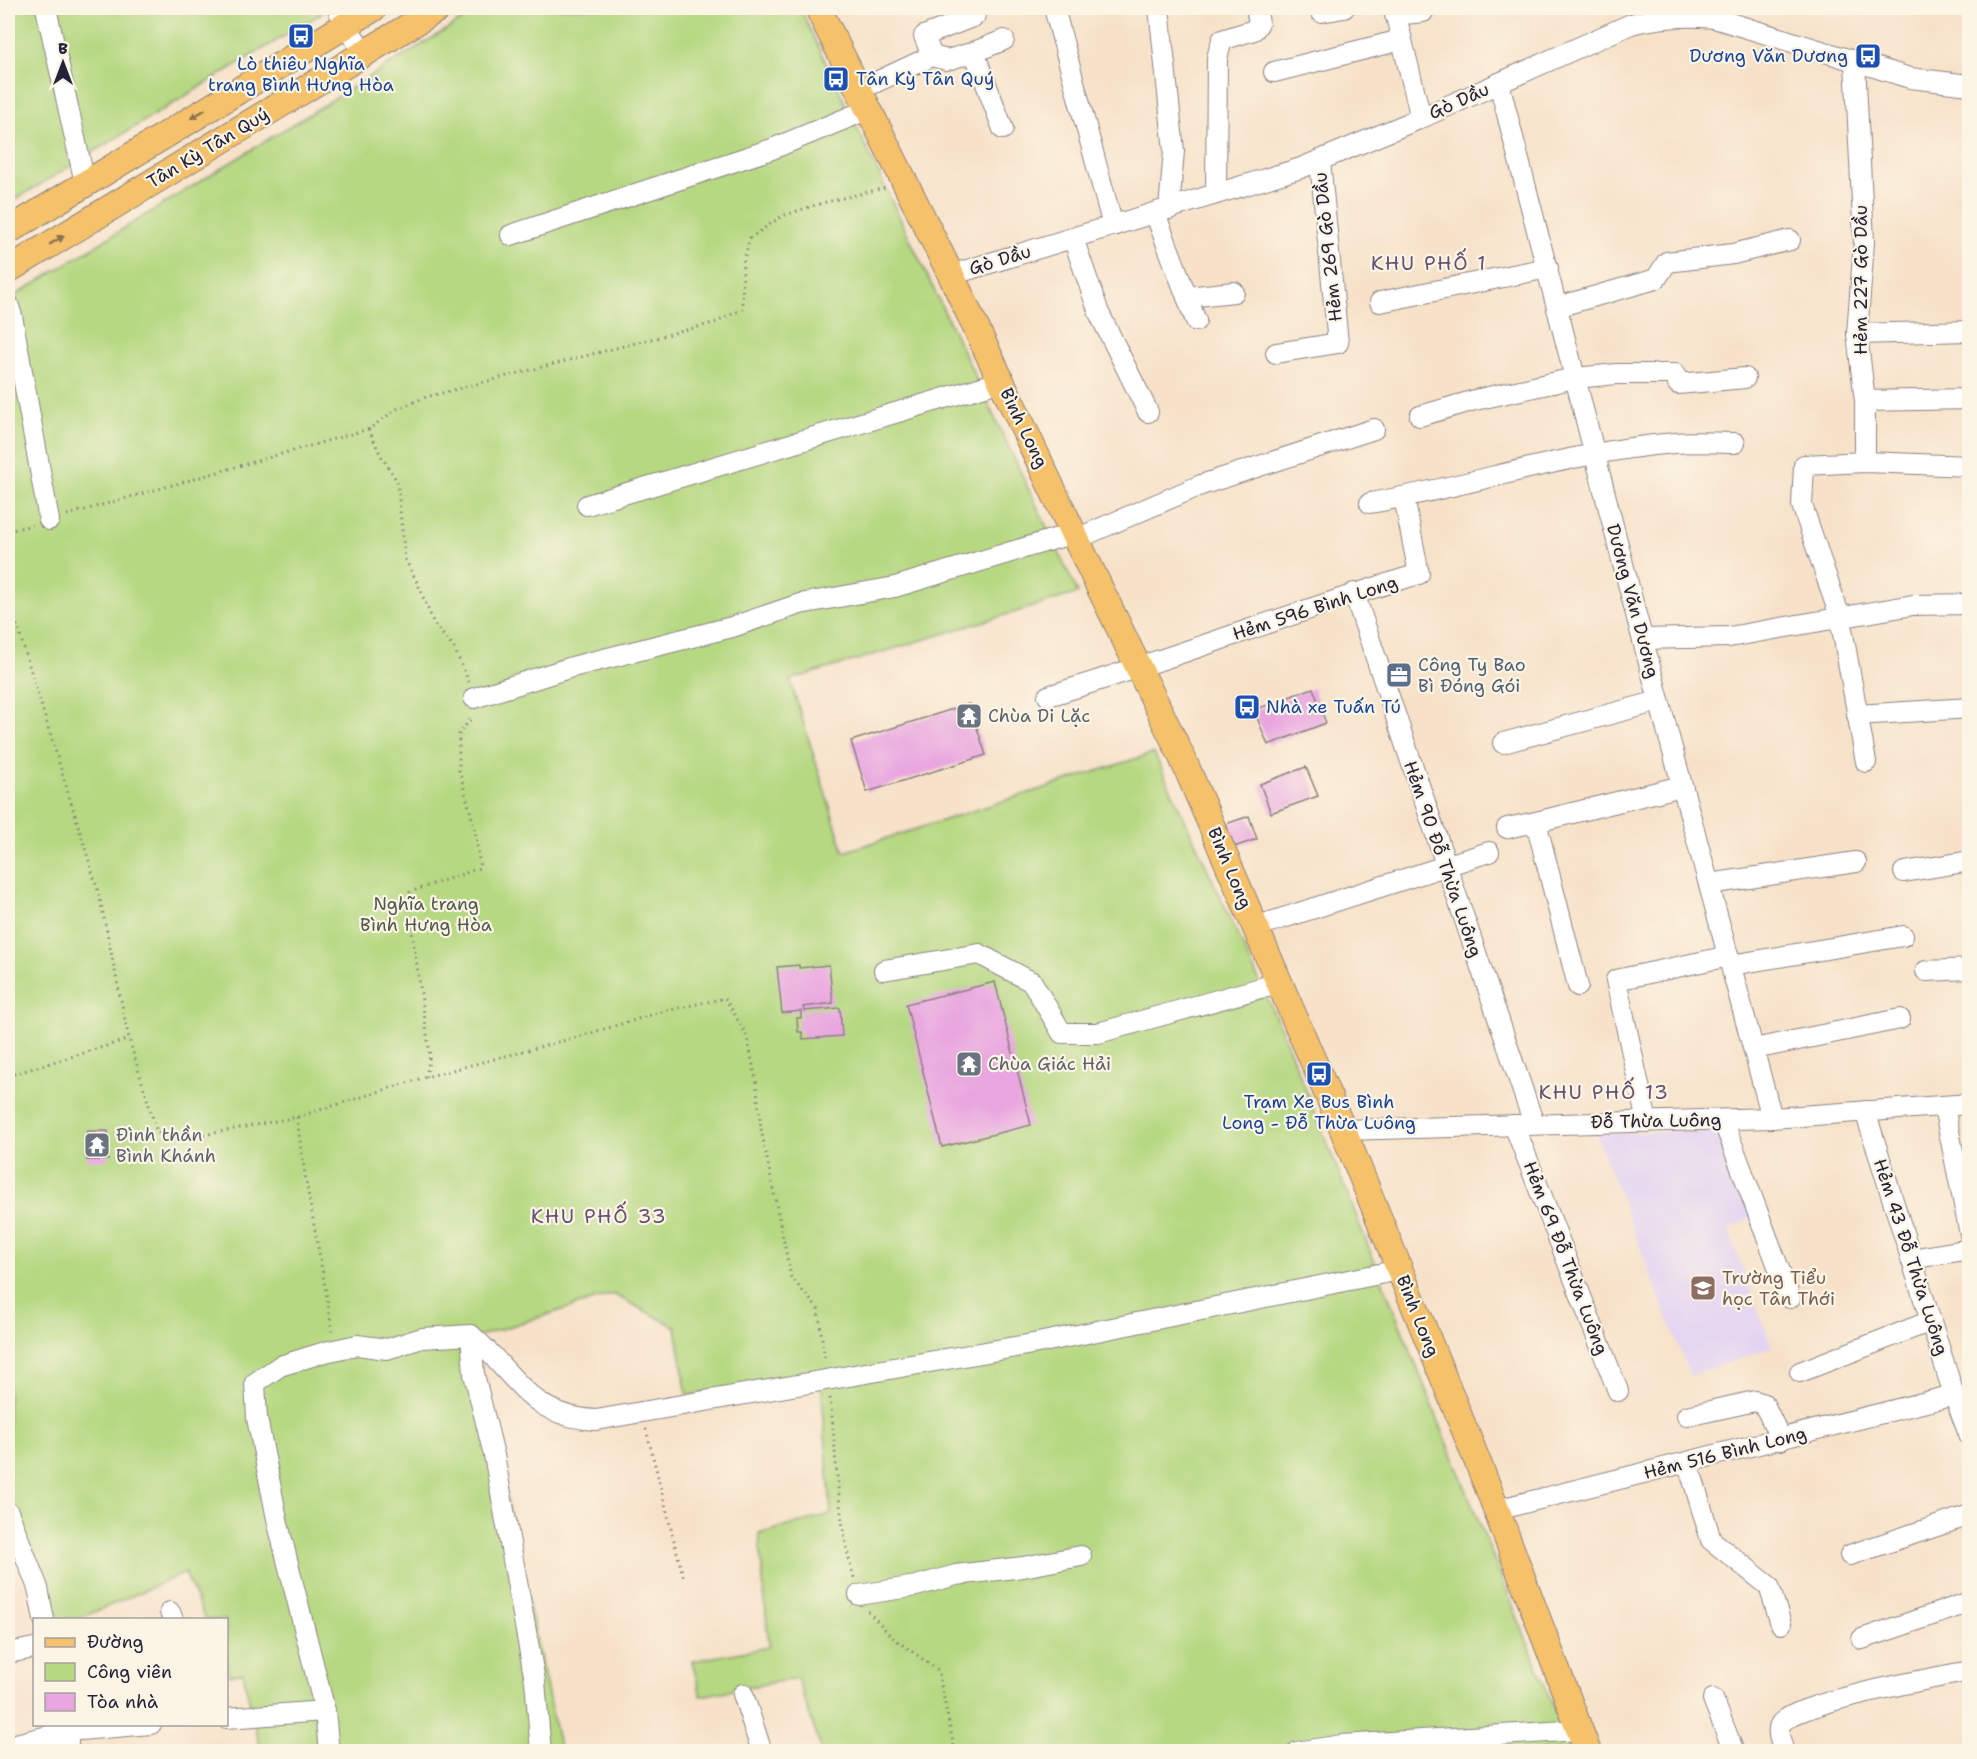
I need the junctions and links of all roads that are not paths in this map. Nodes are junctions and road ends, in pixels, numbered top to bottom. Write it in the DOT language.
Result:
graph roads {
  1 [pos="46,8"];
  2 [pos="374,8"];
  3 [pos="439,8"];
  4 [pos="818,8"];
  5 [pos="972,8"];
  6 [pos="1054,8"];
  7 [pos="1159,8"];
  8 [pos="1256,8"];
  9 [pos="1344,8"];
  10 [pos="1394,11"];
  11 [pos="1321,12"];
  12 [pos="1423,12"];
  13 [pos="341,16"];
  14 [pos="1631,16"];
  15 [pos="1004,40"];
  16 [pos="1401,40"];
  17 [pos="974,52"];
  18 [pos="363,54"];
  19 [pos="932,56"];
  20 [pos="1855,62"];
  21 [pos="1274,72"];
  22 [pos="1499,83"];
  23 [pos="1970,85"];
  24 [pos="864,100"];
  25 [pos="1421,118"];
  26 [pos="1003,129"];
  27 [pos="1320,161"];
  28 [pos="85,183"];
  29 [pos="1216,194"];
  30 [pos="1162,211"];
  31 [pos="1113,226"];
  32 [pos="8,231"];
  33 [pos="510,235"];
  34 [pos="1072,238"];
  35 [pos="1790,240"];
  36 [pos="1548,268"];
  37 [pos="8,270"];
  38 [pos="951,275"];
  39 [pos="1234,292"];
  40 [pos="1187,297"];
  41 [pos="1380,302"];
  42 [pos="8,304"];
  43 [pos="1557,307"];
  44 [pos="1196,321"];
  45 [pos="1970,331"];
  46 [pos="1857,334"];
  47 [pos="1276,353"];
  48 [pos="1575,378"];
  49 [pos="1745,378"];
  50 [pos="1002,381"];
  51 [pos="1970,399"];
  52 [pos="1865,401"];
  53 [pos="1148,412"];
  54 [pos="1420,416"];
  55 [pos="1374,429"];
  56 [pos="1735,442"];
  57 [pos="1595,455"];
  58 [pos="1865,462"];
  59 [pos="1970,466"];
  60 [pos="1404,498"];
  61 [pos="1370,503"];
  62 [pos="587,506"];
  63 [pos="49,520"];
  64 [pos="1075,536"];
  65 [pos="1354,593"];
  66 [pos="1970,604"];
  67 [pos="1840,617"];
  68 [pos="1643,639"];
  69 [pos="1138,668"];
  70 [pos="1048,696"];
  71 [pos="474,698"];
  72 [pos="1659,701"];
  73 [pos="1969,712"];
  74 [pos="1857,715"];
  75 [pos="1503,743"];
  76 [pos="1866,762"];
  77 [pos="1682,786"];
  78 [pos="1536,822"];
  79 [pos="1507,828"];
  80 [pos="1489,852"];
  81 [pos="1970,861"];
  82 [pos="1856,862"];
  83 [pos="1445,867"];
  84 [pos="1904,872"];
  85 [pos="1709,884"];
  86 [pos="1255,927"];
  87 [pos="1903,936"];
  88 [pos="1730,961"];
  89 [pos="1970,969"];
  90 [pos="884,970"];
  91 [pos="1926,971"];
  92 [pos="1279,983"];
  93 [pos="1578,986"];
  94 [pos="1900,1019"];
  95 [pos="1754,1049"];
  96 [pos="1970,1104"];
  97 [pos="1944,1107"];
  98 [pos="1865,1111"];
  99 [pos="1772,1118"];
  100 [pos="1723,1120"];
  101 [pos="1647,1122"];
  102 [pos="1524,1125"];
  103 [pos="1343,1130"];
  104 [pos="1970,1234"];
  105 [pos="1970,1249"];
  106 [pos="1911,1259"];
  107 [pos="1400,1270"];
  108 [pos="1790,1298"];
  109 [pos="1931,1321"];
  110 [pos="471,1335"];
  111 [pos="1800,1372"];
  112 [pos="1618,1391"];
  113 [pos="1954,1395"];
  114 [pos="1687,1416"];
  115 [pos="1970,1437"];
  116 [pos="1781,1440"];
  117 [pos="1688,1463"];
  118 [pos="1496,1510"];
  119 [pos="8,1512"];
  120 [pos="1970,1515"];
  121 [pos="1850,1555"];
  122 [pos="1081,1556"];
  123 [pos="859,1595"];
  124 [pos="1970,1602"];
  125 [pos="44,1618"];
  126 [pos="1781,1624"];
  127 [pos="1862,1639"];
  128 [pos="33,1648"];
  129 [pos="8,1653"];
  130 [pos="1970,1671"];
  131 [pos="743,1694"];
  132 [pos="1713,1699"];
  133 [pos="325,1711"];
  134 [pos="228,1718"];
  135 [pos="123,1726"];
  136 [pos="67,1728"];
  137 [pos="1584,1741"];
  138 [pos="8,1746"];
  139 [pos="68,1752"];
  140 [pos="329,1752"];
  141 [pos="541,1752"];
  142 [pos="762,1752"];
  143 [pos="1297,1752"];
  144 [pos="1734,1752"];
  145 [pos="1784,1752"];
  1 -- 28 [label="street"];
  2 -- 13 [label="main road, Tân Kỳ Tân Quý"];
  3 -- 18 [label="main road, Tân Kỳ Tân Quý"];
  4 -- 24 [label="main road, Bình Long"];
  5 -- 19 [label="street"];
  6 -- 31 [label="street"];
  7 -- 30 [label="street"];
  8 -- 29 [label="street"];
  9 -- 11 [label="street"];
  10 -- 12 [label="street"];
  10 -- 16 [label="street"];
  13 -- 18 [label="street"];
  13 -- 28 [label="main road, Tân Kỳ Tân Quý, one-way"];
  14 -- 20 [label="street, Gò Dầu"];
  14 -- 22 [label="street, Gò Dầu"];
  15 -- 17 [label="street"];
  16 -- 21 [label="street"];
  16 -- 25 [label="street"];
  17 -- 19 [label="street"];
  17 -- 26 [label="street"];
  37 -- 18 [label="main road, Tân Kỳ Tân Quý, one-way"];
  19 -- 24 [label="street"];
  20 -- 23 [label="street, Gò Dầu"];
  20 -- 46 [label="street, Hẻm 227 Gò Dầu"];
  22 -- 25 [label="street, Gò Dầu"];
  22 -- 36 [label="street, Dương Văn Dương"];
  24 -- 33 [label="street"];
  24 -- 38 [label="main road, Bình Long"];
  25 -- 27 [label="street, Gò Dầu"];
  27 -- 29 [label="street, Gò Dầu"];
  27 -- 47 [label="street, Hẻm 269 Gò Dầu"];
  28 -- 32 [label="main road, Tân Kỳ Tân Quý"];
  29 -- 30 [label="street, Gò Dầu"];
  30 -- 31 [label="street, Gò Dầu"];
  30 -- 40 [label="street"];
  31 -- 34 [label="street, Gò Dầu"];
  34 -- 38 [label="street, Gò Dầu"];
  34 -- 53 [label="street"];
  35 -- 43 [label="street"];
  36 -- 41 [label="street"];
  36 -- 43 [label="street, Dương Văn Dương"];
  38 -- 50 [label="main road, Bình Long"];
  39 -- 40 [label="street"];
  40 -- 44 [label="street"];
  42 -- 63 [label="street"];
  43 -- 48 [label="street, Dương Văn Dương"];
  45 -- 46 [label="street"];
  46 -- 52 [label="street, Hẻm 227 Gò Dầu"];
  48 -- 49 [label="street"];
  48 -- 54 [label="street"];
  48 -- 57 [label="street, Dương Văn Dương"];
  50 -- 62 [label="street"];
  50 -- 64 [label="main road, Bình Long"];
  51 -- 52 [label="street"];
  52 -- 58 [label="street, Hẻm 227 Gò Dầu"];
  55 -- 64 [label="street"];
  56 -- 57 [label="street"];
  57 -- 60 [label="street"];
  57 -- 68 [label="street, Dương Văn Dương"];
  58 -- 59 [label="street"];
  58 -- 67 [label="street"];
  60 -- 61 [label="street"];
  60 -- 65 [label="street, Hẻm 596 Bình Long"];
  64 -- 69 [label="main road, Bình Long"];
  64 -- 71 [label="street"];
  65 -- 69 [label="street, Hẻm 596 Bình Long"];
  65 -- 83 [label="street, Hẻm 90 Đỗ Thừa Luông"];
  66 -- 67 [label="street"];
  67 -- 68 [label="street"];
  67 -- 74 [label="street"];
  68 -- 72 [label="street, Dương Văn Dương"];
  69 -- 70 [label="street, Hẻm 596 Bình Long"];
  69 -- 86 [label="main road, Bình Long"];
  72 -- 75 [label="street"];
  72 -- 77 [label="street, Dương Văn Dương"];
  73 -- 74 [label="street"];
  74 -- 76 [label="street"];
  77 -- 78 [label="street"];
  77 -- 85 [label="street, Dương Văn Dương"];
  78 -- 79 [label="street"];
  78 -- 93 [label="street"];
  80 -- 83 [label="street"];
  81 -- 84 [label="street"];
  82 -- 85 [label="street"];
  83 -- 86 [label="street"];
  83 -- 102 [label="street, Hẻm 90 Đỗ Thừa Luông"];
  85 -- 88 [label="street, Dương Văn Dương"];
  86 -- 92 [label="main road, Bình Long"];
  87 -- 88 [label="street"];
  88 -- 95 [label="street, Dương Văn Dương"];
  88 -- 101 [label="street"];
  89 -- 91 [label="street"];
  90 -- 92 [label="street"];
  92 -- 103 [label="main road, Bình Long"];
  94 -- 95 [label="street"];
  95 -- 99 [label="street, Dương Văn Dương"];
  96 -- 97 [label="street, Đỗ Thừa Luông"];
  97 -- 98 [label="street, Đỗ Thừa Luông"];
  97 -- 104 [label="street"];
  98 -- 99 [label="street, Đỗ Thừa Luông"];
  98 -- 106 [label="street, Hẻm 43 Đỗ Thừa Luông"];
  99 -- 100 [label="street, Đỗ Thừa Luông"];
  100 -- 101 [label="street, Đỗ Thừa Luông"];
  100 -- 108 [label="street"];
  101 -- 102 [label="street, Đỗ Thừa Luông"];
  102 -- 103 [label="street, Đỗ Thừa Luông"];
  102 -- 112 [label="street, Hẻm 69 Đỗ Thừa Luông"];
  103 -- 107 [label="main road, Bình Long"];
  105 -- 106 [label="street"];
  106 -- 109 [label="street, Hẻm 43 Đỗ Thừa Luông"];
  107 -- 110 [label="street"];
  107 -- 118 [label="main road, Bình Long"];
  109 -- 111 [label="street"];
  109 -- 113 [label="street, Hẻm 43 Đỗ Thừa Luông"];
  110 -- 133 [label="street"];
  110 -- 141 [label="street"];
  113 -- 115 [label="street, Hẻm 43 Đỗ Thừa Luông"];
  113 -- 116 [label="street, Hẻm 516 Bình Long"];
  114 -- 116 [label="street"];
  116 -- 117 [label="street, Hẻm 516 Bình Long"];
  117 -- 118 [label="street, Hẻm 516 Bình Long"];
  117 -- 126 [label="street"];
  118 -- 137 [label="main road, Bình Long"];
  119 -- 125 [label="street"];
  120 -- 121 [label="street"];
  122 -- 123 [label="street"];
  124 -- 127 [label="street"];
  128 -- 129 [label="street"];
  130 -- 145 [label="street"];
  131 -- 142 [label="street"];
  132 -- 144 [label="street"];
  133 -- 134 [label="street"];
  133 -- 140 [label="street"];
  135 -- 136 [label="street"];
  136 -- 138 [label="street"];
  136 -- 139 [label="street"];
  137 -- 143 [label="street"];
}
